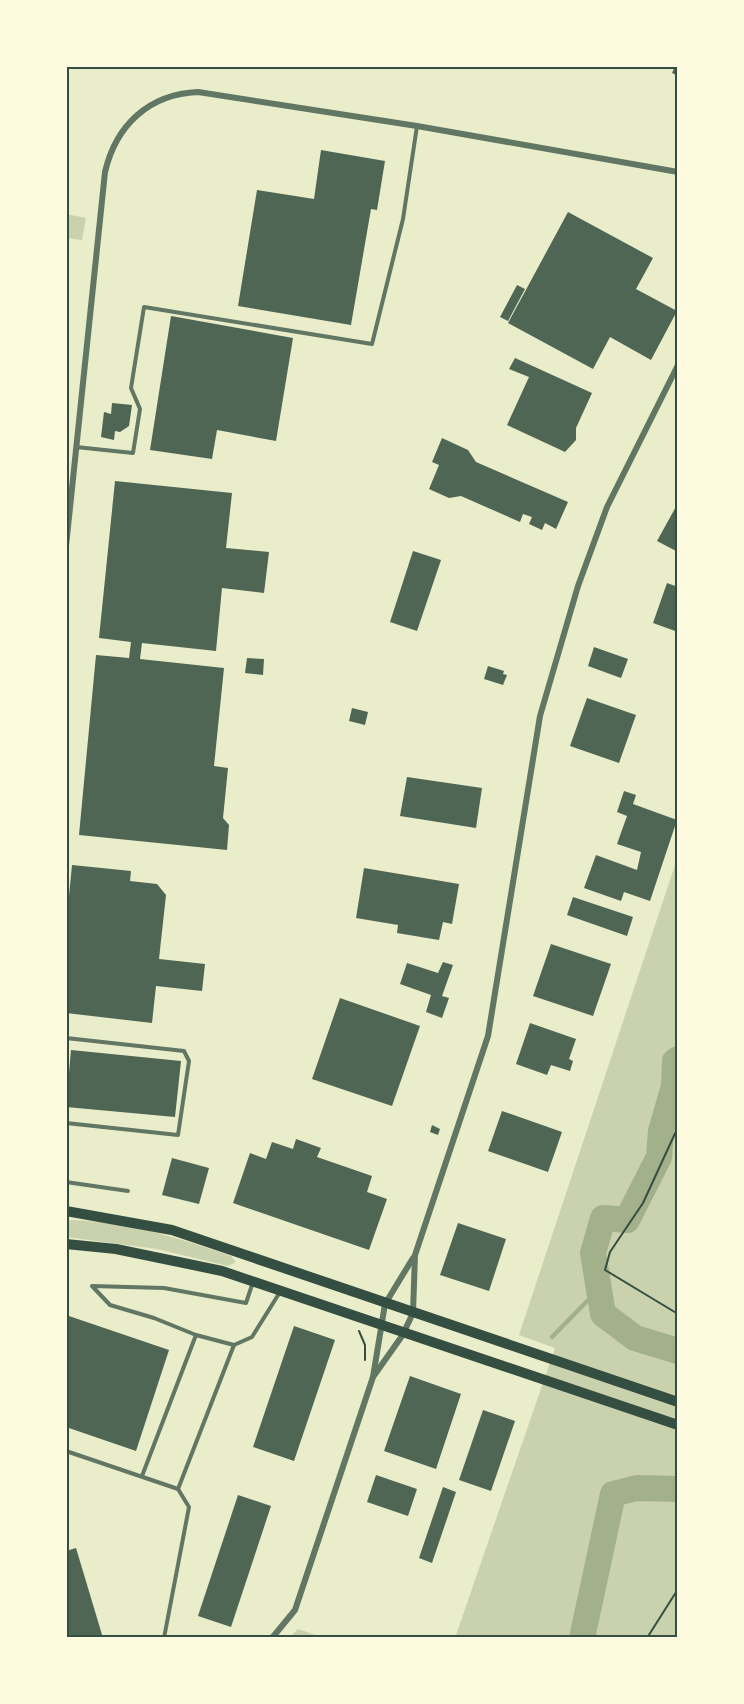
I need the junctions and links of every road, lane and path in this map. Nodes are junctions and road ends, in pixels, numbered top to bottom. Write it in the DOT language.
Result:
graph roads {
  1 [pos="417,126"];
  2 [pos="678,172"];
  3 [pos="678,365"];
  4 [pos="76,447"];
  5 [pos="66,546"];
  6 [pos="66,1038"];
  7 [pos="66,1123"];
  8 [pos="678,1127"];
  9 [pos="66,1182"];
  10 [pos="128,1191"];
  11 [pos="66,1210"];
  12 [pos="66,1244"];
  13 [pos="415,1255"];
  14 [pos="253,1281"];
  15 [pos="281,1291"];
  16 [pos="385,1304"];
  17 [pos="413,1313"];
  18 [pos="678,1314"];
  19 [pos="380,1323"];
  20 [pos="353,1325"];
  21 [pos="404,1332"];
  22 [pos="196,1335"];
  23 [pos="234,1345"];
  24 [pos="364,1364"];
  25 [pos="373,1377"];
  26 [pos="678,1402"];
  27 [pos="678,1425"];
  28 [pos="66,1451"];
  29 [pos="142,1476"];
  30 [pos="177,1489"];
  31 [pos="678,1589"];
  32 [pos="164,1638"];
  33 [pos="272,1638"];
  34 [pos="647,1638"];
  1 -- 2 [label="street"];
  1 -- 4 [label="street"];
  1 -- 4 [label="lane"];
  3 -- 13 [label="street"];
  4 -- 5 [label="street"];
  6 -- 7 [label="lane"];
  8 -- 18 [label="path"];
  9 -- 10 [label="lane"];
  11 -- 16 [label="main road"];
  12 -- 14 [label="main road"];
  13 -- 16 [label="street"];
  13 -- 17 [label="street"];
  14 -- 15 [label="main road"];
  14 -- 22 [label="lane"];
  15 -- 19 [label="main road"];
  15 -- 23 [label="lane"];
  16 -- 17 [label="main road"];
  16 -- 19 [label="street"];
  17 -- 21 [label="street"];
  17 -- 26 [label="main road"];
  19 -- 21 [label="main road"];
  19 -- 25 [label="street"];
  20 -- 24 [label="path"];
  21 -- 25 [label="street"];
  21 -- 27 [label="main road"];
  22 -- 23 [label="lane"];
  22 -- 29 [label="lane"];
  23 -- 30 [label="lane"];
  25 -- 33 [label="street"];
  28 -- 29 [label="lane"];
  29 -- 30 [label="lane"];
  30 -- 32 [label="lane"];
  31 -- 34 [label="path"];
}
